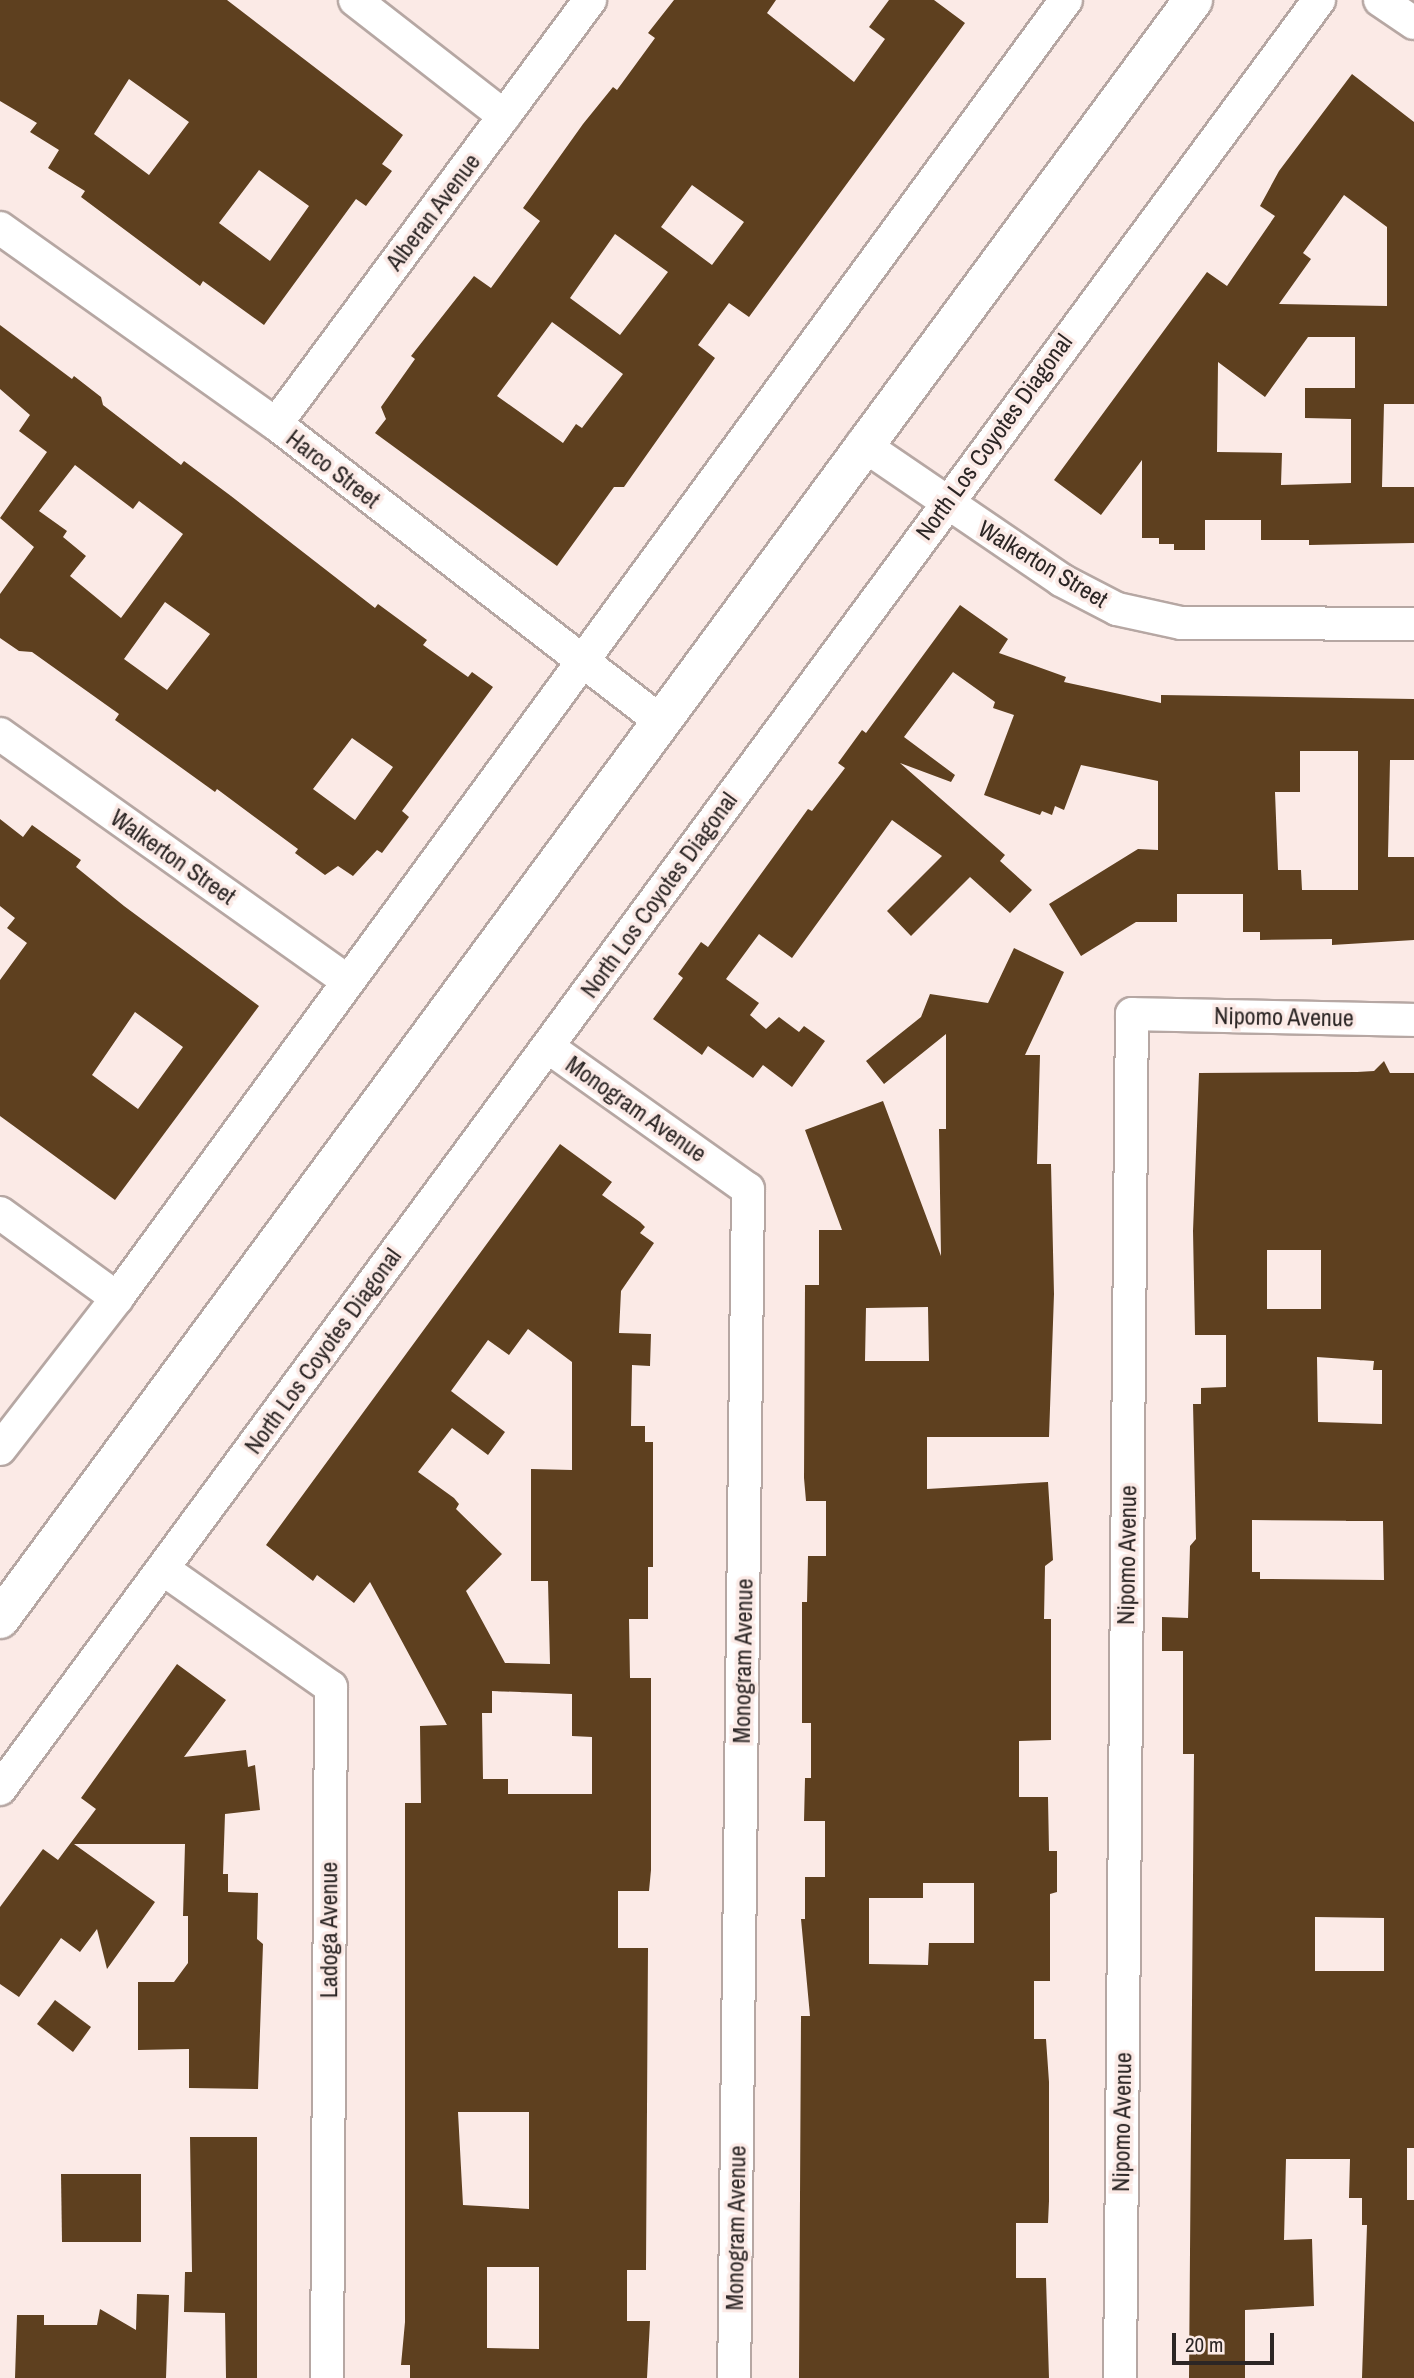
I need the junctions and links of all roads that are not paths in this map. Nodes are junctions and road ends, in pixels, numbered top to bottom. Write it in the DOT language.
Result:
graph roads {
  1 [pos="355,0"];
  2 [pos="590,0"];
  3 [pos="1066,0"];
  4 [pos="1193,0"];
  5 [pos="1319,0"];
  6 [pos="1380,0"];
  7 [pos="1414,23"];
  8 [pos="504,116"];
  9 [pos="0,228"];
  10 [pos="276,424"];
  11 [pos="862,444"];
  12 [pos="945,502"];
  13 [pos="1414,624"];
  14 [pos="578,661"];
  15 [pos="660,721"];
  16 [pos="0,734"];
  17 [pos="346,981"];
  18 [pos="1414,1020"];
  19 [pos="548,1047"];
  20 [pos="0,1213"];
  21 [pos="117,1298"];
  22 [pos="0,1449"];
  23 [pos="163,1569"];
  24 [pos="0,1619"];
  25 [pos="0,1789"];
  26 [pos="327,2378"];
  27 [pos="734,2378"];
  28 [pos="1120,2378"];
  1 -- 8 [label="street"];
  2 -- 8 [label="street, Alberan Avenue"];
  3 -- 14 [label="street"];
  4 -- 11 [label="main road"];
  5 -- 12 [label="street, North Los Coyotes Diagonal"];
  6 -- 7 [label="street"];
  8 -- 10 [label="street, Alberan Avenue"];
  9 -- 10 [label="street, Harco Street"];
  10 -- 14 [label="street, Harco Street"];
  11 -- 12 [label="street, Walkerton Street"];
  11 -- 15 [label="main road"];
  12 -- 13 [label="street, Walkerton Street"];
  12 -- 19 [label="street, North Los Coyotes Diagonal"];
  14 -- 15 [label="street, Harco Street"];
  14 -- 17 [label="street"];
  15 -- 24 [label="main road"];
  16 -- 17 [label="street, Walkerton Street"];
  17 -- 21 [label="street"];
  18 -- 28 [label="street, Nipomo Avenue"];
  19 -- 23 [label="street, North Los Coyotes Diagonal"];
  19 -- 27 [label="street, Monogram Avenue"];
  20 -- 21 [label="street"];
  21 -- 22 [label="street"];
  23 -- 25 [label="street, North Los Coyotes Diagonal"];
  23 -- 26 [label="street, Ladoga Avenue"];
}
